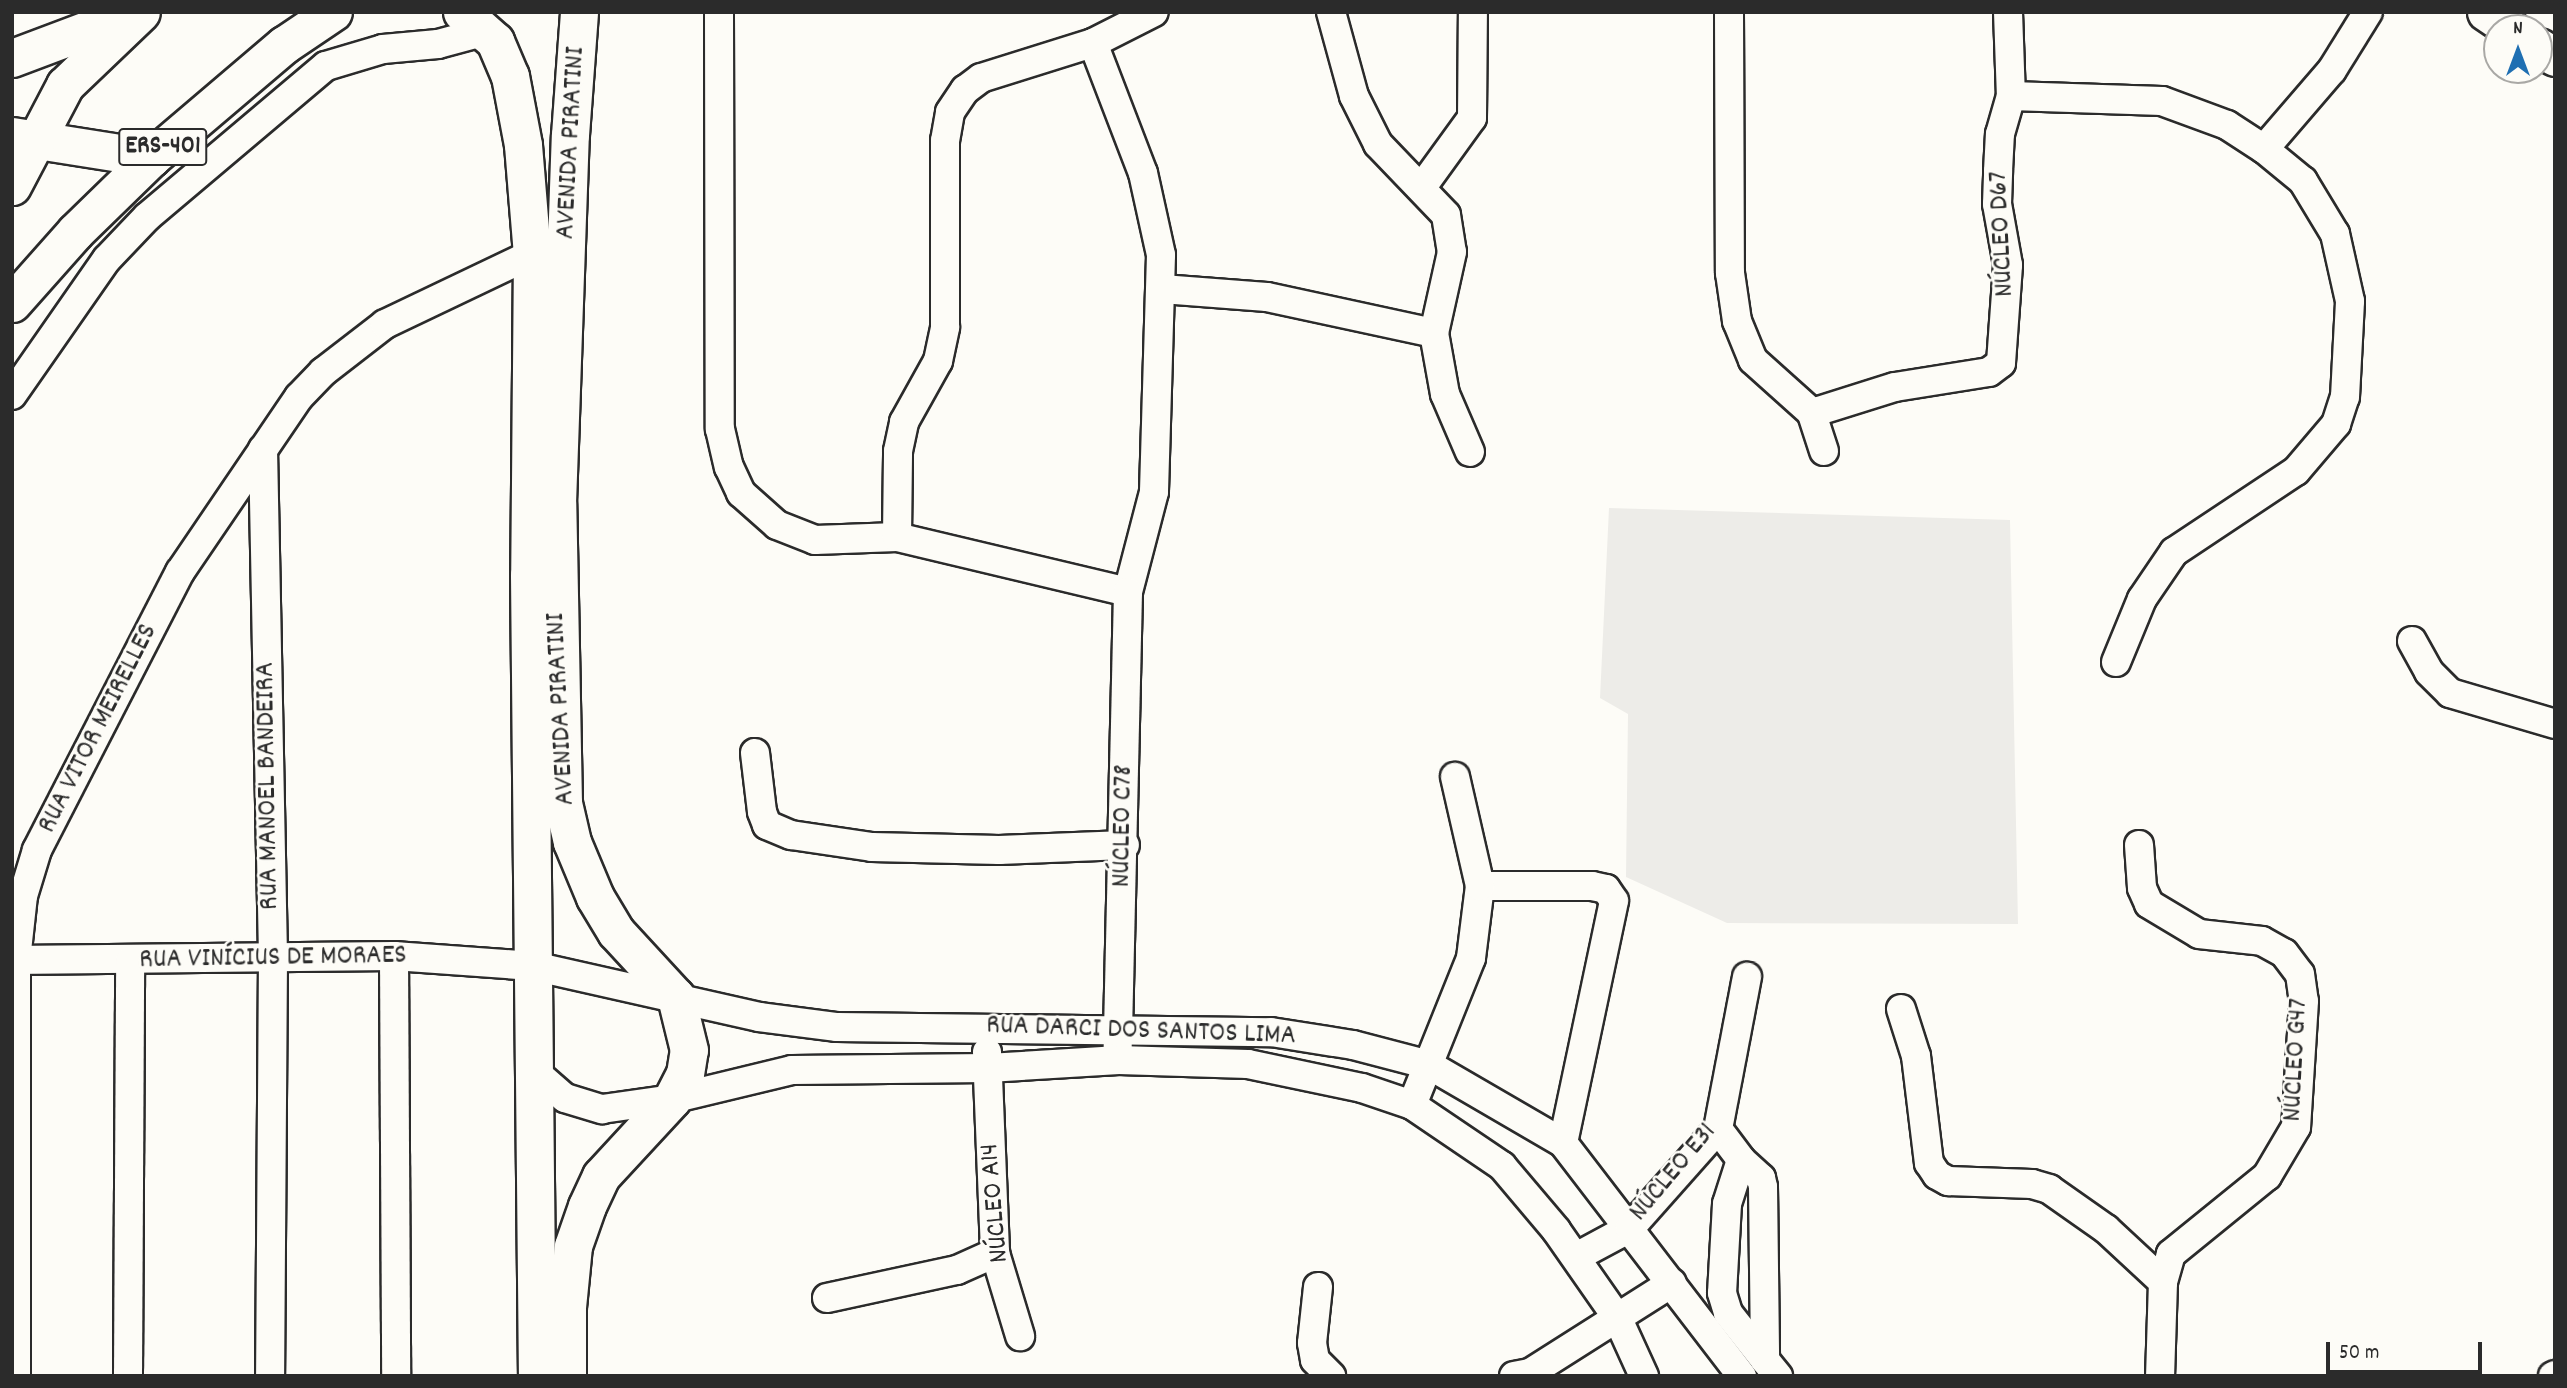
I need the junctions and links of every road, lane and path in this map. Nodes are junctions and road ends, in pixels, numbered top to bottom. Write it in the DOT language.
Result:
graph roads {
  1 [pos="133,12"];
  2 [pos="141,12"];
  3 [pos="579,12"];
  4 [pos="719,12"];
  5 [pos="1154,12"];
  6 [pos="1331,12"];
  7 [pos="1473,12"];
  8 [pos="1729,12"];
  9 [pos="2008,12"];
  10 [pos="2368,12"];
  11 [pos="331,14"];
  12 [pos="474,21"];
  13 [pos="1093,43"];
  14 [pos="12,58"];
  15 [pos="65,85"];
  16 [pos="2011,96"];
  17 [pos="570,135"];
  18 [pos="22,138"];
  19 [pos="523,145"];
  20 [pos="78,148"];
  21 [pos="2264,149"];
  22 [pos="151,158"];
  23 [pos="12,186"];
  24 [pos="1422,187"];
  25 [pos="532,254"];
  26 [pos="1162,289"];
  27 [pos="12,303"];
  28 [pos="1434,333"];
  29 [pos="12,395"];
  30 [pos="1812,413"];
  31 [pos="263,449"];
  32 [pos="1824,451"];
  33 [pos="1470,452"];
  34 [pos="897,537"];
  35 [pos="1128,592"];
  36 [pos="2412,641"];
  37 [pos="2116,662"];
  38 [pos="2555,724"];
  39 [pos="755,753"];
  40 [pos="1455,777"];
  41 [pos="1125,845"];
  42 [pos="2139,845"];
  43 [pos="1480,886"];
  44 [pos="394,956"];
  45 [pos="272,958"];
  46 [pos="14,960"];
  47 [pos="130,961"];
  48 [pos="533,966"];
  49 [pos="1747,977"];
  50 [pos="676,997"];
  51 [pos="1901,1009"];
  52 [pos="985,1027"];
  53 [pos="1117,1028"];
  54 [pos="1119,1060"];
  55 [pos="1429,1065"];
  56 [pos="988,1068"];
  57 [pos="534,1071"];
  58 [pos="672,1099"];
  59 [pos="1412,1105"];
  60 [pos="1718,1129"];
  61 [pos="1563,1143"];
  62 [pos="1741,1160"];
  63 [pos="1630,1228"];
  64 [pos="995,1253"];
  65 [pos="1576,1257"];
  66 [pos="2163,1282"];
  67 [pos="1672,1283"];
  68 [pos="1318,1287"];
  69 [pos="827,1298"];
  70 [pos="1618,1319"];
  71 [pos="1020,1336"];
  72 [pos="1772,1368"];
  73 [pos="16,1376"];
  74 [pos="128,1376"];
  75 [pos="270,1376"];
  76 [pos="396,1376"];
  77 [pos="537,1376"];
  78 [pos="567,1376"];
  79 [pos="1331,1376"];
  80 [pos="1514,1376"];
  81 [pos="1644,1376"];
  82 [pos="1742,1376"];
  83 [pos="2160,1376"];
  1 -- 14 [label="main road"];
  2 -- 15 [label="main road"];
  3 -- 17 [label="main road, AVENIDA PIRATINI"];
  4 -- 34 [label="street"];
  5 -- 13 [label="street"];
  6 -- 24 [label="street"];
  7 -- 24 [label="street"];
  8 -- 30 [label="street"];
  9 -- 16 [label="street, NÚCLEO D67"];
  10 -- 21 [label="street"];
  11 -- 22 [label="main road, ERS-401"];
  12 -- 19 [label="main road, AVENIDA PIRATINI"];
  12 -- 29 [label="street"];
  13 -- 26 [label="street, NÚCLEO C78"];
  13 -- 34 [label="street"];
  15 -- 18 [label="main road"];
  15 -- 20 [label="main road"];
  16 -- 21 [label="street"];
  16 -- 30 [label="street, NÚCLEO D67"];
  17 -- 19 [label="main road"];
  17 -- 50 [label="main road, AVENIDA PIRATINI"];
  18 -- 20 [label="main road"];
  18 -- 23 [label="main road"];
  19 -- 25 [label="main road, AVENIDA PIRATINI"];
  20 -- 22 [label="main road"];
  21 -- 37 [label="street"];
  22 -- 27 [label="main road, ERS-401"];
  24 -- 28 [label="street"];
  25 -- 31 [label="street, RUA VITOR MEIRELLES"];
  25 -- 48 [label="main road, AVENIDA PIRATINI"];
  26 -- 28 [label="street"];
  26 -- 35 [label="street, NÚCLEO C78"];
  28 -- 33 [label="street"];
  30 -- 32 [label="street"];
  31 -- 45 [label="street, RUA MANOEL BANDEIRA"];
  31 -- 46 [label="street, RUA VITOR MEIRELLES"];
  34 -- 35 [label="street"];
  35 -- 41 [label="street, NÚCLEO C78"];
  36 -- 38 [label="street"];
  39 -- 41 [label="street"];
  40 -- 43 [label="street"];
  41 -- 53 [label="street, NÚCLEO C78"];
  42 -- 66 [label="street, NÚCLEO G47"];
  43 -- 55 [label="street"];
  43 -- 61 [label="street"];
  44 -- 45 [label="street, RUA VINÍCIUS DE MORAES"];
  44 -- 48 [label="street, RUA VINÍCIUS DE MORAES"];
  44 -- 76 [label="street"];
  45 -- 47 [label="street, RUA VINÍCIUS DE MORAES"];
  45 -- 75 [label="street, RUA MANOEL BANDEIRA"];
  46 -- 47 [label="street, RUA VINÍCIUS DE MORAES"];
  46 -- 73 [label="street, RUA VITOR MEIRELLES"];
  47 -- 74 [label="street"];
  48 -- 50 [label="street, RUA DARCI DOS SANTOS LIMA"];
  48 -- 57 [label="main road, AVENIDA PIRATINI"];
  49 -- 60 [label="street, NÚCLEO E31"];
  50 -- 52 [label="street, RUA DARCI DOS SANTOS LIMA"];
  50 -- 58 [label="main road, AVENIDA PIRATINI"];
  51 -- 66 [label="street"];
  52 -- 53 [label="street, RUA DARCI DOS SANTOS LIMA"];
  52 -- 56 [label="street, NÚCLEO A14"];
  53 -- 54 [label="street, NÚCLEO C78"];
  53 -- 55 [label="street, RUA DARCI DOS SANTOS LIMA"];
  54 -- 56 [label="street, RUA DARCI DOS SANTOS LIMA"];
  54 -- 59 [label="street, RUA DARCI DOS SANTOS LIMA"];
  55 -- 59 [label="street"];
  55 -- 61 [label="street, RUA DARCI DOS SANTOS LIMA"];
  56 -- 58 [label="street, RUA DARCI DOS SANTOS LIMA"];
  56 -- 64 [label="street, NÚCLEO A14"];
  57 -- 58 [label="street, RUA DARCI DOS SANTOS LIMA"];
  57 -- 77 [label="main road, AVENIDA PIRATINI"];
  58 -- 78 [label="main road, AVENIDA PIRATINI"];
  59 -- 65 [label="street, RUA DARCI DOS SANTOS LIMA"];
  60 -- 62 [label="street"];
  60 -- 63 [label="street, NÚCLEO E31"];
  61 -- 63 [label="street, RUA DARCI DOS SANTOS LIMA"];
  62 -- 72 [label="street"];
  62 -- 72 [label="street"];
  63 -- 65 [label="street, NÚCLEO E31"];
  63 -- 67 [label="street, RUA DARCI DOS SANTOS LIMA"];
  64 -- 69 [label="street"];
  64 -- 71 [label="street, NÚCLEO A14"];
  65 -- 70 [label="street, RUA DARCI DOS SANTOS LIMA"];
  66 -- 83 [label="street, NÚCLEO G47"];
  67 -- 70 [label="street"];
  67 -- 82 [label="street, RUA DARCI DOS SANTOS LIMA"];
  68 -- 79 [label="street"];
  70 -- 80 [label="street"];
  70 -- 81 [label="street, RUA DARCI DOS SANTOS LIMA"];
}
